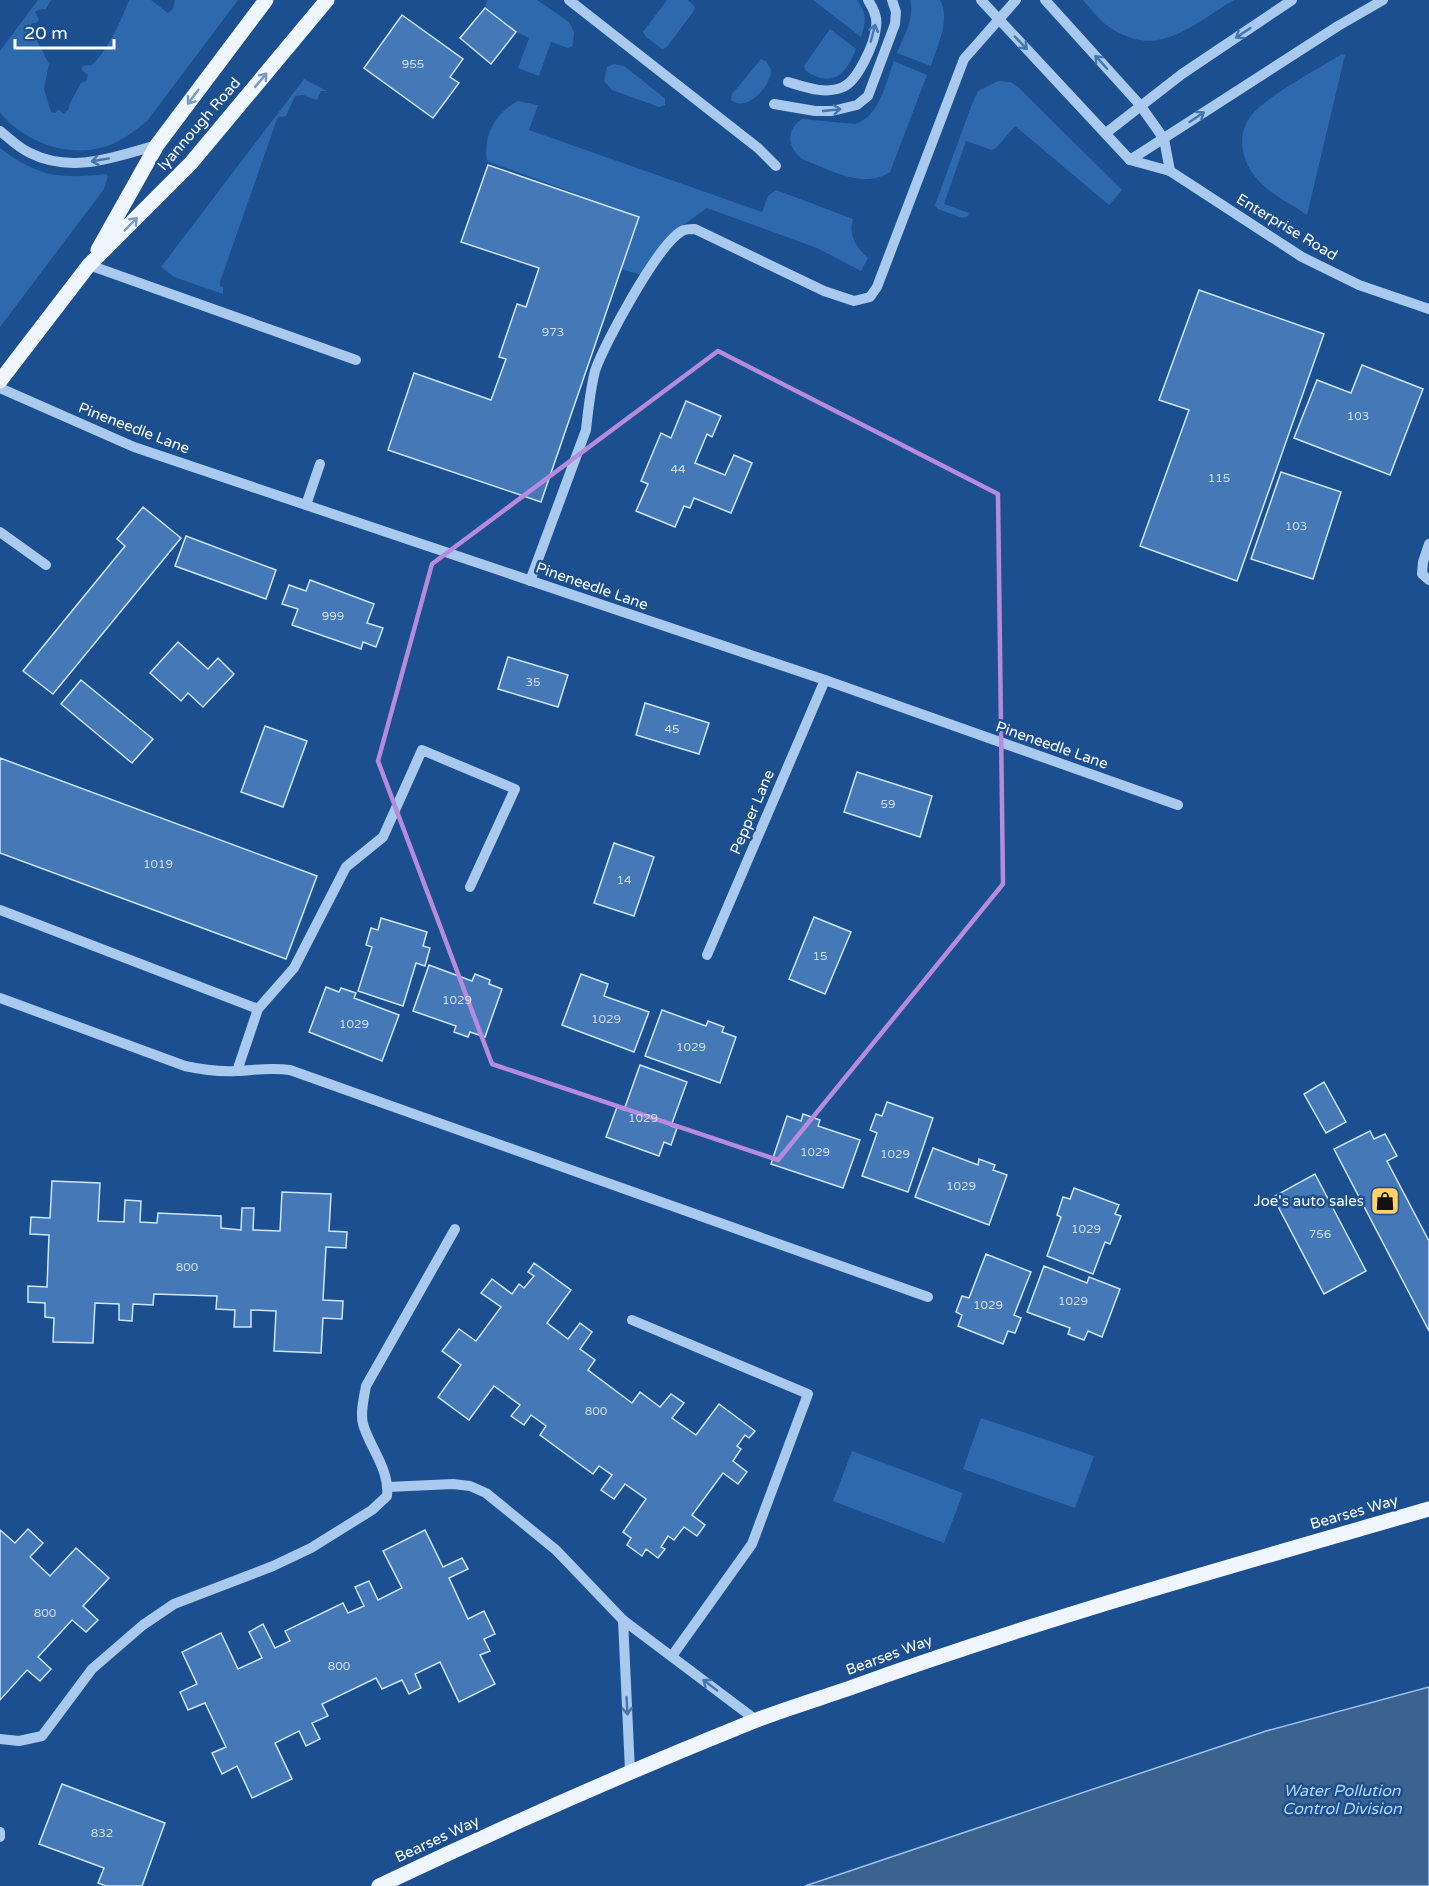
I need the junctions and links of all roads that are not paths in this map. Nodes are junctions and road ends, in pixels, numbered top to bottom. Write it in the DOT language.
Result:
graph roads {
  1 [pos="266,0"];
  2 [pos="327,0"];
  3 [pos="569,0"];
  4 [pos="868,0"];
  5 [pos="892,0"];
  6 [pos="981,0"];
  7 [pos="1016,0"];
  8 [pos="1046,0"];
  9 [pos="1292,0"];
  10 [pos="1383,0"];
  11 [pos="998,20"];
  12 [pos="788,82"];
  13 [pos="774,104"];
  14 [pos="1140,105"];
  15 [pos="0,131"];
  16 [pos="1106,133"];
  17 [pos="1164,139"];
  18 [pos="157,145"];
  19 [pos="1130,160"];
  20 [pos="776,166"];
  21 [pos="1170,171"];
  22 [pos="89,265"];
  23 [pos="1429,309"];
  24 [pos="356,360"];
  25 [pos="0,381"];
  26 [pos="0,388"];
  27 [pos="320,464"];
  28 [pos="306,505"];
  29 [pos="0,532"];
  30 [pos="1429,544"];
  31 [pos="46,565"];
  32 [pos="1429,580"];
  33 [pos="530,581"];
  34 [pos="825,680"];
  35 [pos="1178,805"];
  36 [pos="470,887"];
  37 [pos="0,910"];
  38 [pos="707,955"];
  39 [pos="0,998"];
  40 [pos="258,1009"];
  41 [pos="237,1071"];
  42 [pos="455,1229"];
  43 [pos="928,1297"];
  44 [pos="632,1320"];
  45 [pos="388,1487"];
  46 [pos="1429,1509"];
  47 [pos="623,1620"];
  48 [pos="672,1656"];
  49 [pos="756,1720"];
  50 [pos="0,1739"];
  51 [pos="630,1772"];
  52 [pos="0,1832"];
  53 [pos="0,1837"];
  54 [pos="379,1886"];
  1 -- 18 [label="main road, Iyannough Road, one-way"];
  22 -- 2 [label="main road, Iyannough Road, one-way"];
  3 -- 20 [label="street"];
  12 -- 4 [label="street, one-way"];
  13 -- 5 [label="street, one-way"];
  6 -- 11 [label="street"];
  7 -- 11 [label="street"];
  14 -- 8 [label="street, one-way"];
  9 -- 14 [label="street, one-way"];
  17 -- 10 [label="street, one-way"];
  11 -- 16 [label="street, one-way"];
  11 -- 33 [label="street"];
  14 -- 16 [label="street"];
  14 -- 17 [label="street"];
  18 -- 15 [label="street, one-way"];
  16 -- 19 [label="street"];
  17 -- 19 [label="street"];
  17 -- 21 [label="street"];
  18 -- 22 [label="main road, Iyannough Road"];
  19 -- 21 [label="street, Enterprise Road"];
  21 -- 23 [label="street, Enterprise Road"];
  22 -- 24 [label="street"];
  22 -- 25 [label="main road, Iyannough Road"];
  26 -- 28 [label="street, Pineneedle Lane"];
  27 -- 28 [label="street"];
  28 -- 33 [label="street, Pineneedle Lane"];
  29 -- 31 [label="street"];
  30 -- 32 [label="street"];
  33 -- 34 [label="street, Pineneedle Lane"];
  34 -- 35 [label="street, Pineneedle Lane"];
  34 -- 38 [label="street, Pepper Lane"];
  36 -- 40 [label="street"];
  37 -- 40 [label="street"];
  39 -- 41 [label="street"];
  40 -- 41 [label="street"];
  41 -- 43 [label="street"];
  42 -- 45 [label="street"];
  44 -- 48 [label="street"];
  45 -- 47 [label="street"];
  45 -- 50 [label="street"];
  46 -- 49 [label="main road, Bearses Way"];
  47 -- 48 [label="street"];
  47 -- 51 [label="street, one-way"];
  49 -- 48 [label="street, one-way"];
  49 -- 51 [label="main road, Bearses Way"];
  51 -- 54 [label="main road, Bearses Way"];
  52 -- 53 [label="street"];
}
